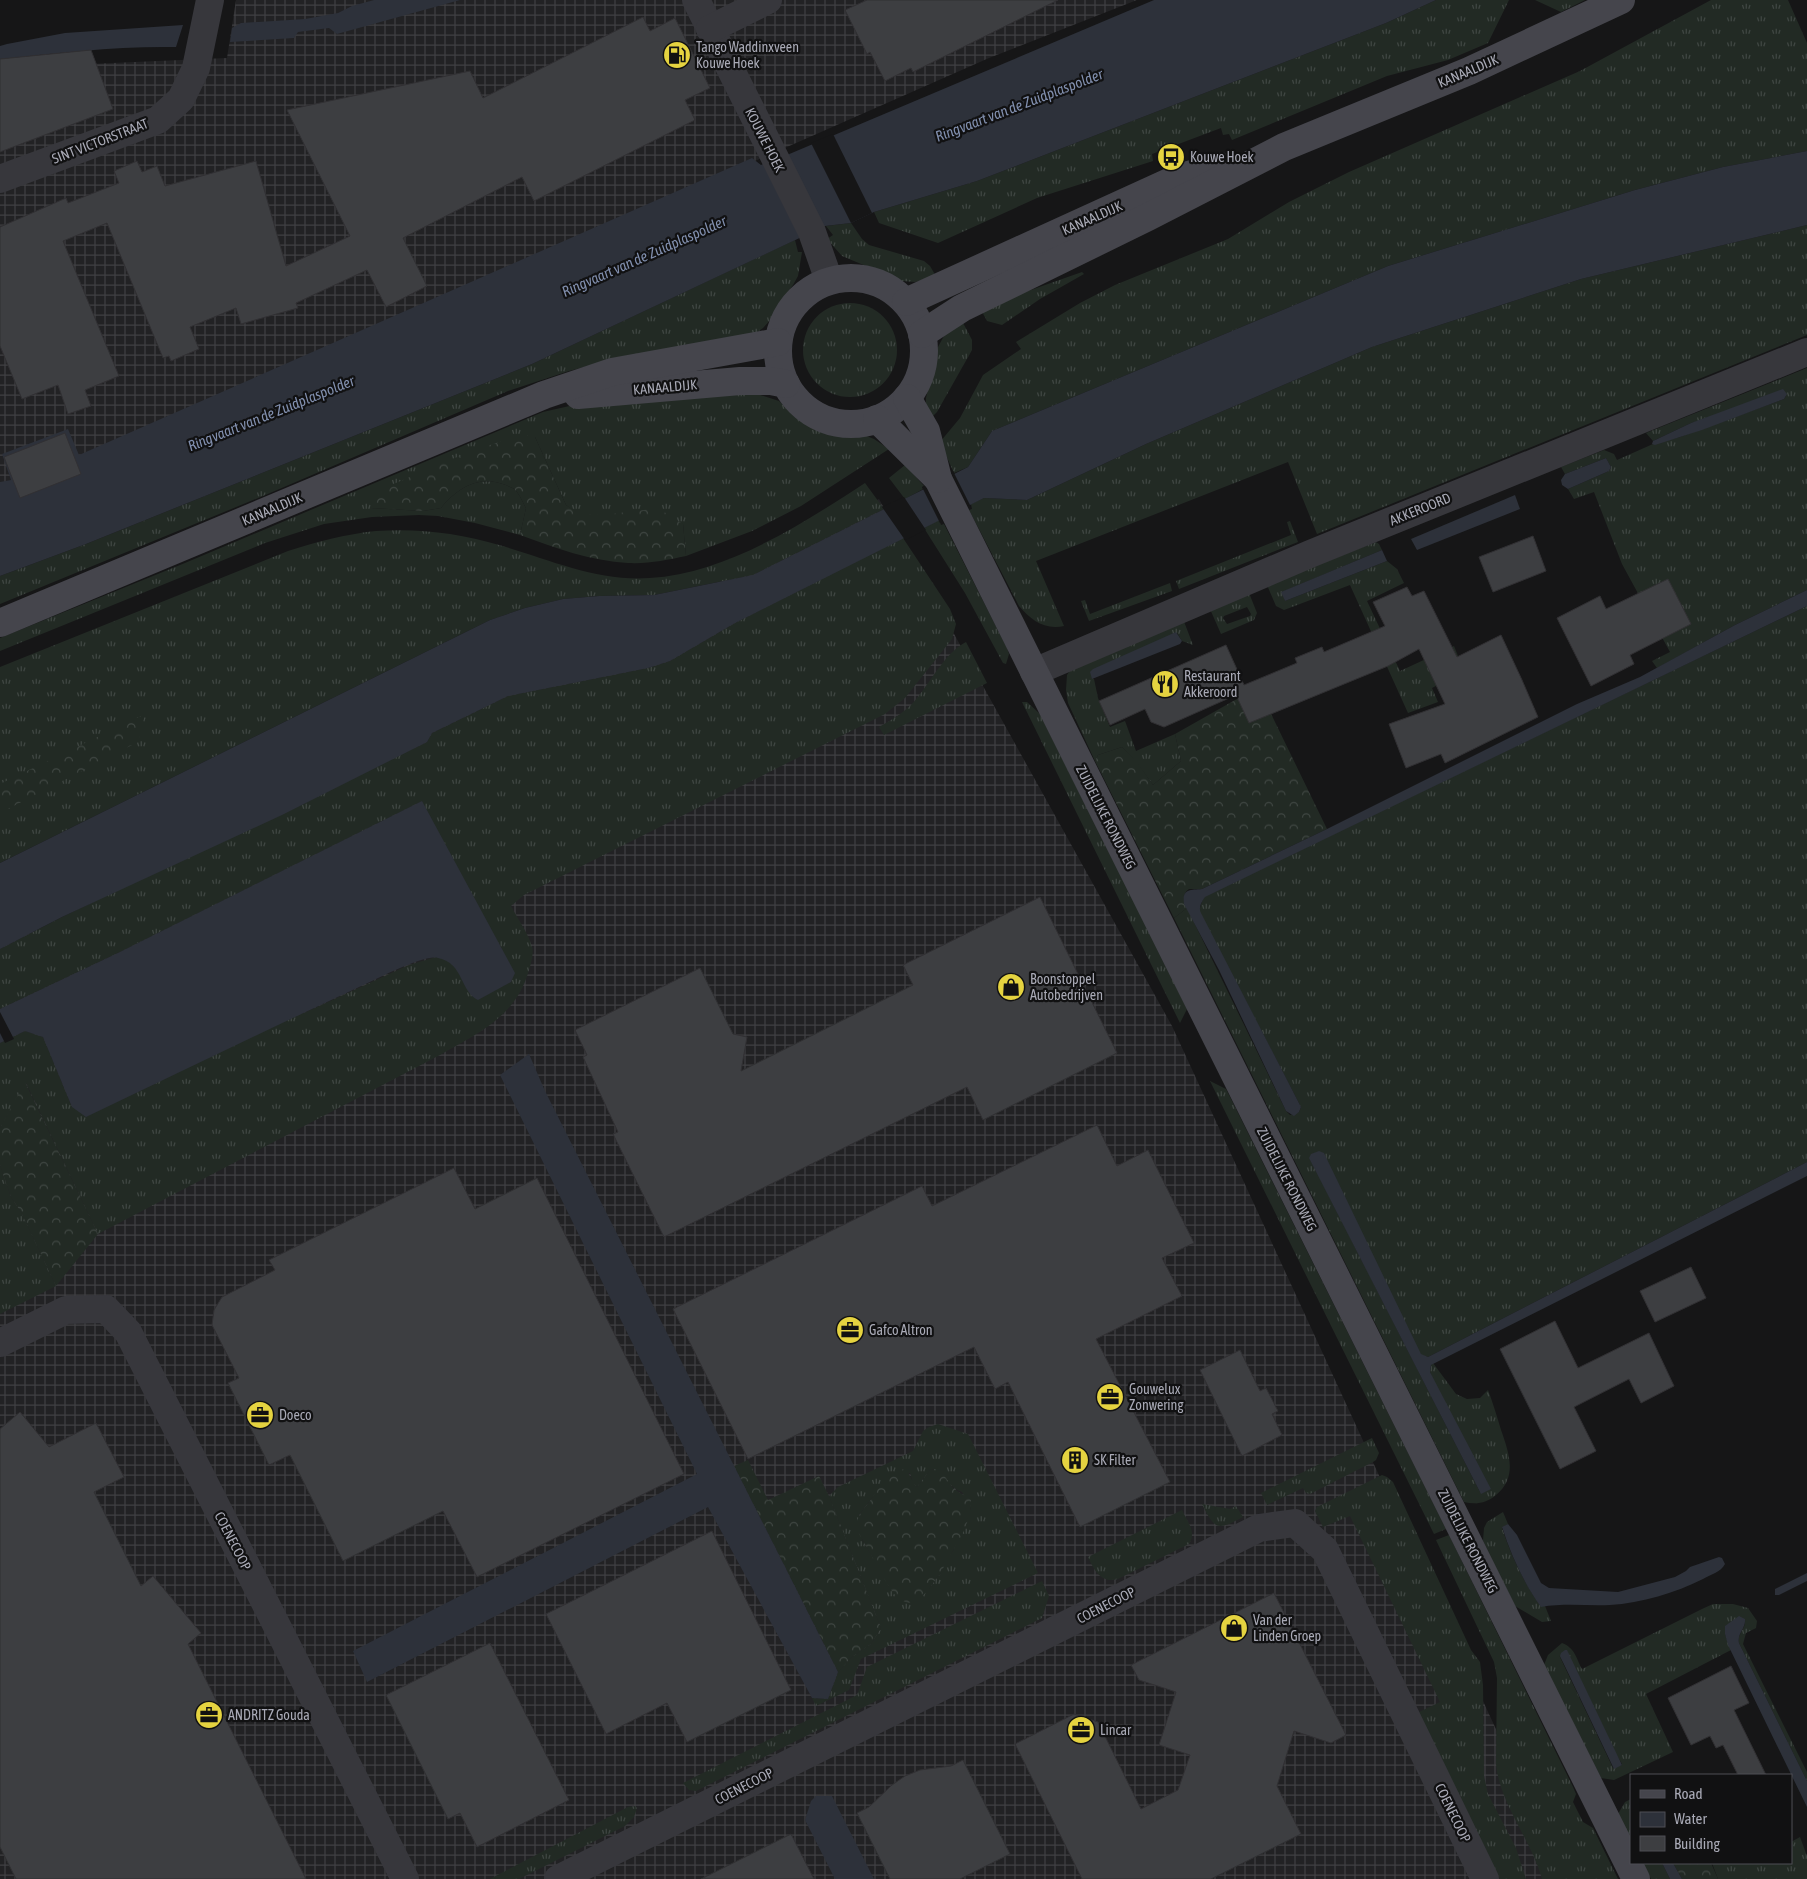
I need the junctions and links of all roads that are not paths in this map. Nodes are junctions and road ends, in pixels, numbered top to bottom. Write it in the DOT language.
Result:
graph roads {
  1 [pos="696,0"];
  2 [pos="768,0"];
  3 [pos="1621,0"];
  4 [pos="209,9"];
  5 [pos="710,29"];
  6 [pos="1284,147"];
  7 [pos="0,179"];
  8 [pos="828,281"];
  9 [pos="906,302"];
  10 [pos="922,334"];
  11 [pos="778,342"];
  12 [pos="1807,352"];
  13 [pos="786,384"];
  14 [pos="544,395"];
  15 [pos="907,398"];
  16 [pos="877,419"];
  17 [pos="938,479"];
  18 [pos="0,623"];
  19 [pos="1034,672"];
  20 [pos="0,1343"];
  21 [pos="405,1879"];
  22 [pos="558,1879"];
  23 [pos="1486,1879"];
  24 [pos="1636,1879"];
  1 -- 5 [label="street, KOUWE HOEK"];
  2 -- 5 [label="street"];
  3 -- 6 [label="main road, KANAALDIJK"];
  4 -- 7 [label="street, SINT VICTORSTRAAT"];
  5 -- 8 [label="street, KOUWE HOEK"];
  6 -- 9 [label="main road, KANAALDIJK"];
  6 -- 10 [label="main road, KANAALDIJK"];
  8 -- 9 [label="main road"];
  8 -- 11 [label="main road"];
  9 -- 10 [label="main road"];
  10 -- 15 [label="main road"];
  11 -- 13 [label="main road"];
  11 -- 14 [label="main road, KANAALDIJK"];
  12 -- 19 [label="street, AKKEROORD"];
  13 -- 14 [label="main road, KANAALDIJK"];
  13 -- 16 [label="main road"];
  14 -- 18 [label="main road, KANAALDIJK"];
  15 -- 16 [label="main road"];
  15 -- 17 [label="main road, ZUIDELIJKE RONDWEG"];
  16 -- 17 [label="main road, ZUIDELIJKE RONDWEG"];
  17 -- 19 [label="main road, ZUIDELIJKE RONDWEG"];
  19 -- 24 [label="main road, ZUIDELIJKE RONDWEG"];
  20 -- 21 [label="street, COENECOOP"];
  22 -- 23 [label="street, COENECOOP"];
}
